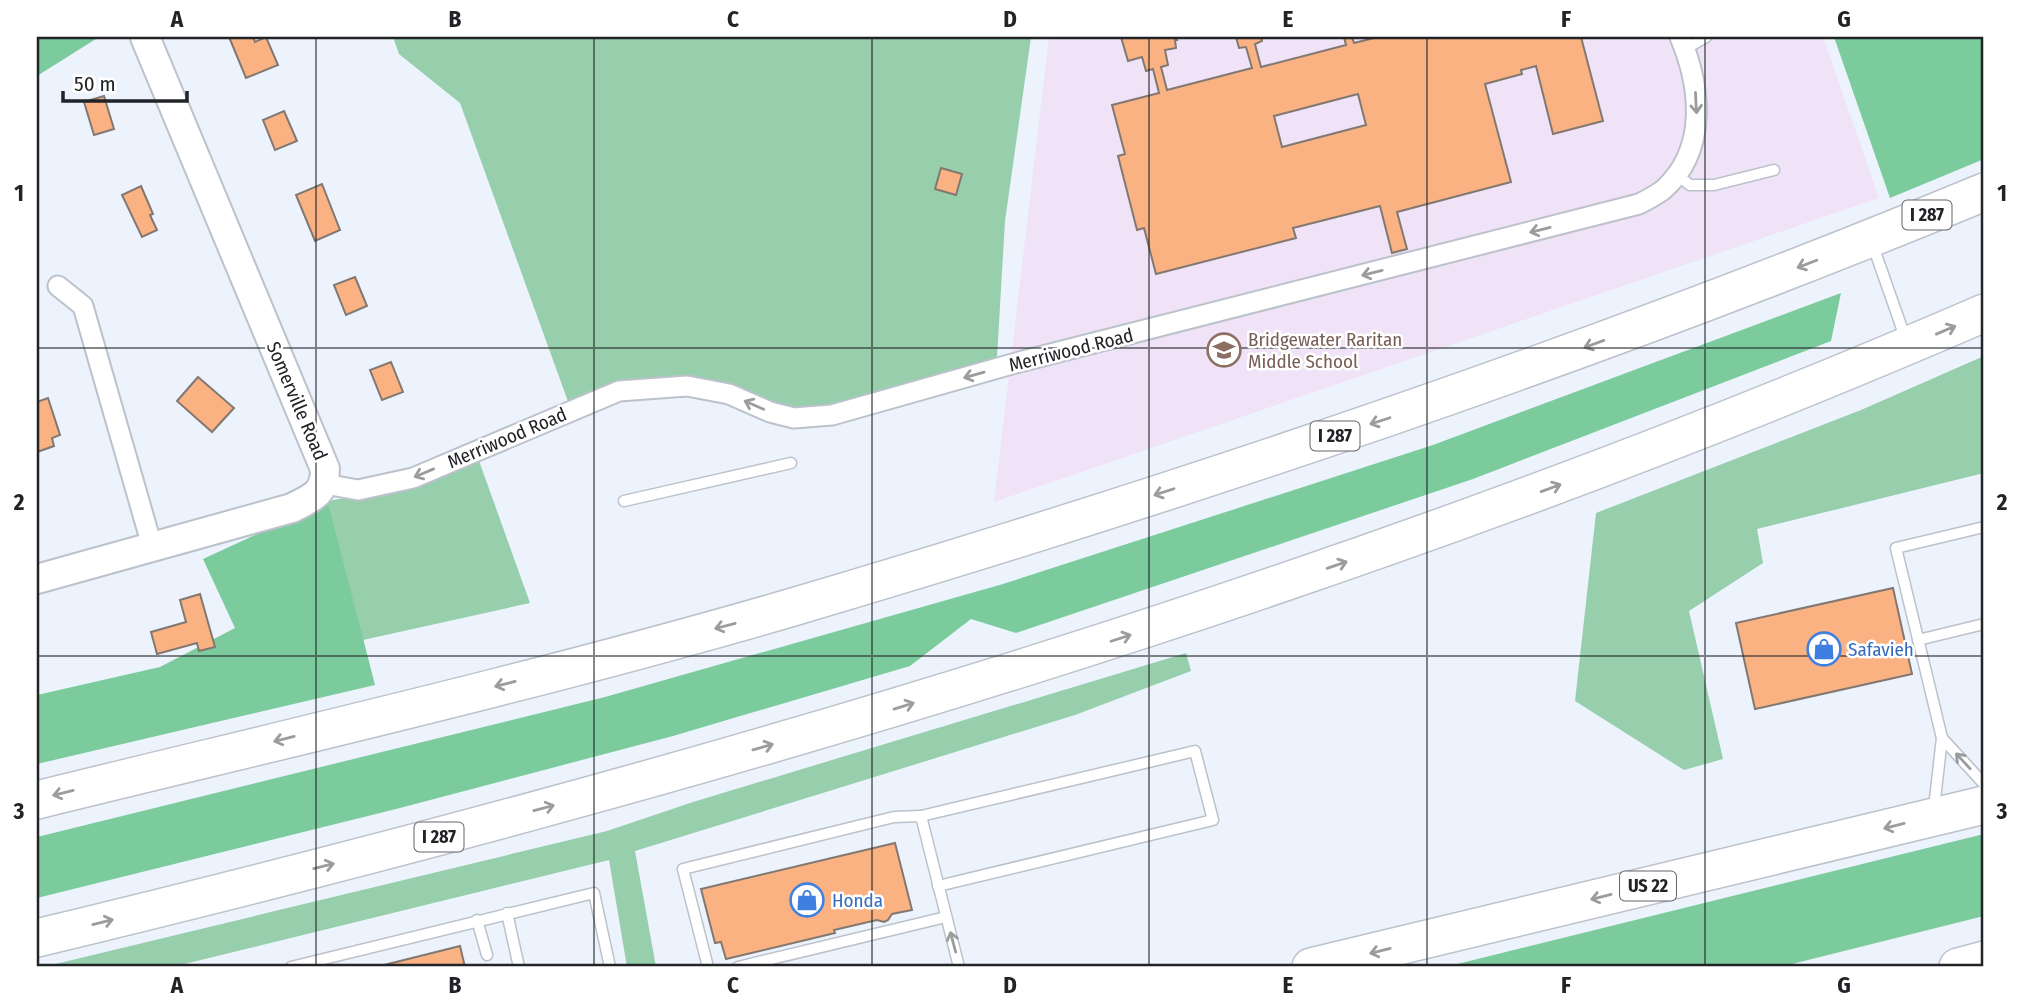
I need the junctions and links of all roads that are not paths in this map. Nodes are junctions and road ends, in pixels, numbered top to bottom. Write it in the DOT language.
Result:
graph roads {
  1 [pos="145,37"];
  2 [pos="1706,37"];
  3 [pos="1683,43"];
  4 [pos="1774,170"];
  5 [pos="1677,175"];
  6 [pos="1984,192"];
  7 [pos="1870,239"];
  8 [pos="58,286"];
  9 [pos="1984,313"];
  10 [pos="1908,346"];
  11 [pos="790,463"];
  12 [pos="325,484"];
  13 [pos="624,501"];
  14 [pos="1984,527"];
  15 [pos="152,547"];
  16 [pos="37,579"];
  17 [pos="1984,624"];
  18 [pos="1918,640"];
  19 [pos="1942,738"];
  20 [pos="1984,784"];
  21 [pos="37,800"];
  22 [pos="1984,805"];
  23 [pos="921,816"];
  24 [pos="1933,817"];
  25 [pos="939,886"];
  26 [pos="506,914"];
  27 [pos="946,917"];
  28 [pos="477,920"];
  29 [pos="37,938"];
  30 [pos="487,955"];
  31 [pos="1984,960"];
  32 [pos="291,967"];
  33 [pos="519,967"];
  34 [pos="610,967"];
  35 [pos="708,967"];
  36 [pos="738,967"];
  37 [pos="959,967"];
  38 [pos="1311,967"];
  39 [pos="1958,967"];
  1 -- 12 [label="street, Somerville Road"];
  2 -- 3 [label="lane"];
  3 -- 5 [label="street, Merriwood Road, one-way"];
  4 -- 5 [label="lane"];
  5 -- 12 [label="street, Merriwood Road, one-way"];
  6 -- 7 [label="highway, I 287"];
  7 -- 10 [label="lane"];
  7 -- 21 [label="highway, I 287, one-way"];
  8 -- 15 [label="street"];
  10 -- 9 [label="highway, I 287, one-way"];
  29 -- 10 [label="highway, I 287, one-way"];
  11 -- 13 [label="lane"];
  12 -- 15 [label="street, Somerville Road"];
  14 -- 18 [label="lane"];
  15 -- 16 [label="street, Somerville Road"];
  17 -- 18 [label="lane"];
  18 -- 19 [label="lane"];
  20 -- 19 [label="lane, one-way"];
  19 -- 24 [label="lane"];
  22 -- 24 [label="highway, US 22"];
  23 -- 25 [label="lane"];
  23 -- 25 [label="lane"];
  23 -- 35 [label="lane"];
  24 -- 38 [label="highway, US 22, one-way"];
  25 -- 27 [label="lane"];
  26 -- 28 [label="lane"];
  26 -- 33 [label="lane"];
  26 -- 34 [label="lane"];
  27 -- 36 [label="lane"];
  37 -- 27 [label="lane, one-way"];
  28 -- 30 [label="lane"];
  28 -- 32 [label="lane"];
  31 -- 39 [label="highway"];
}
